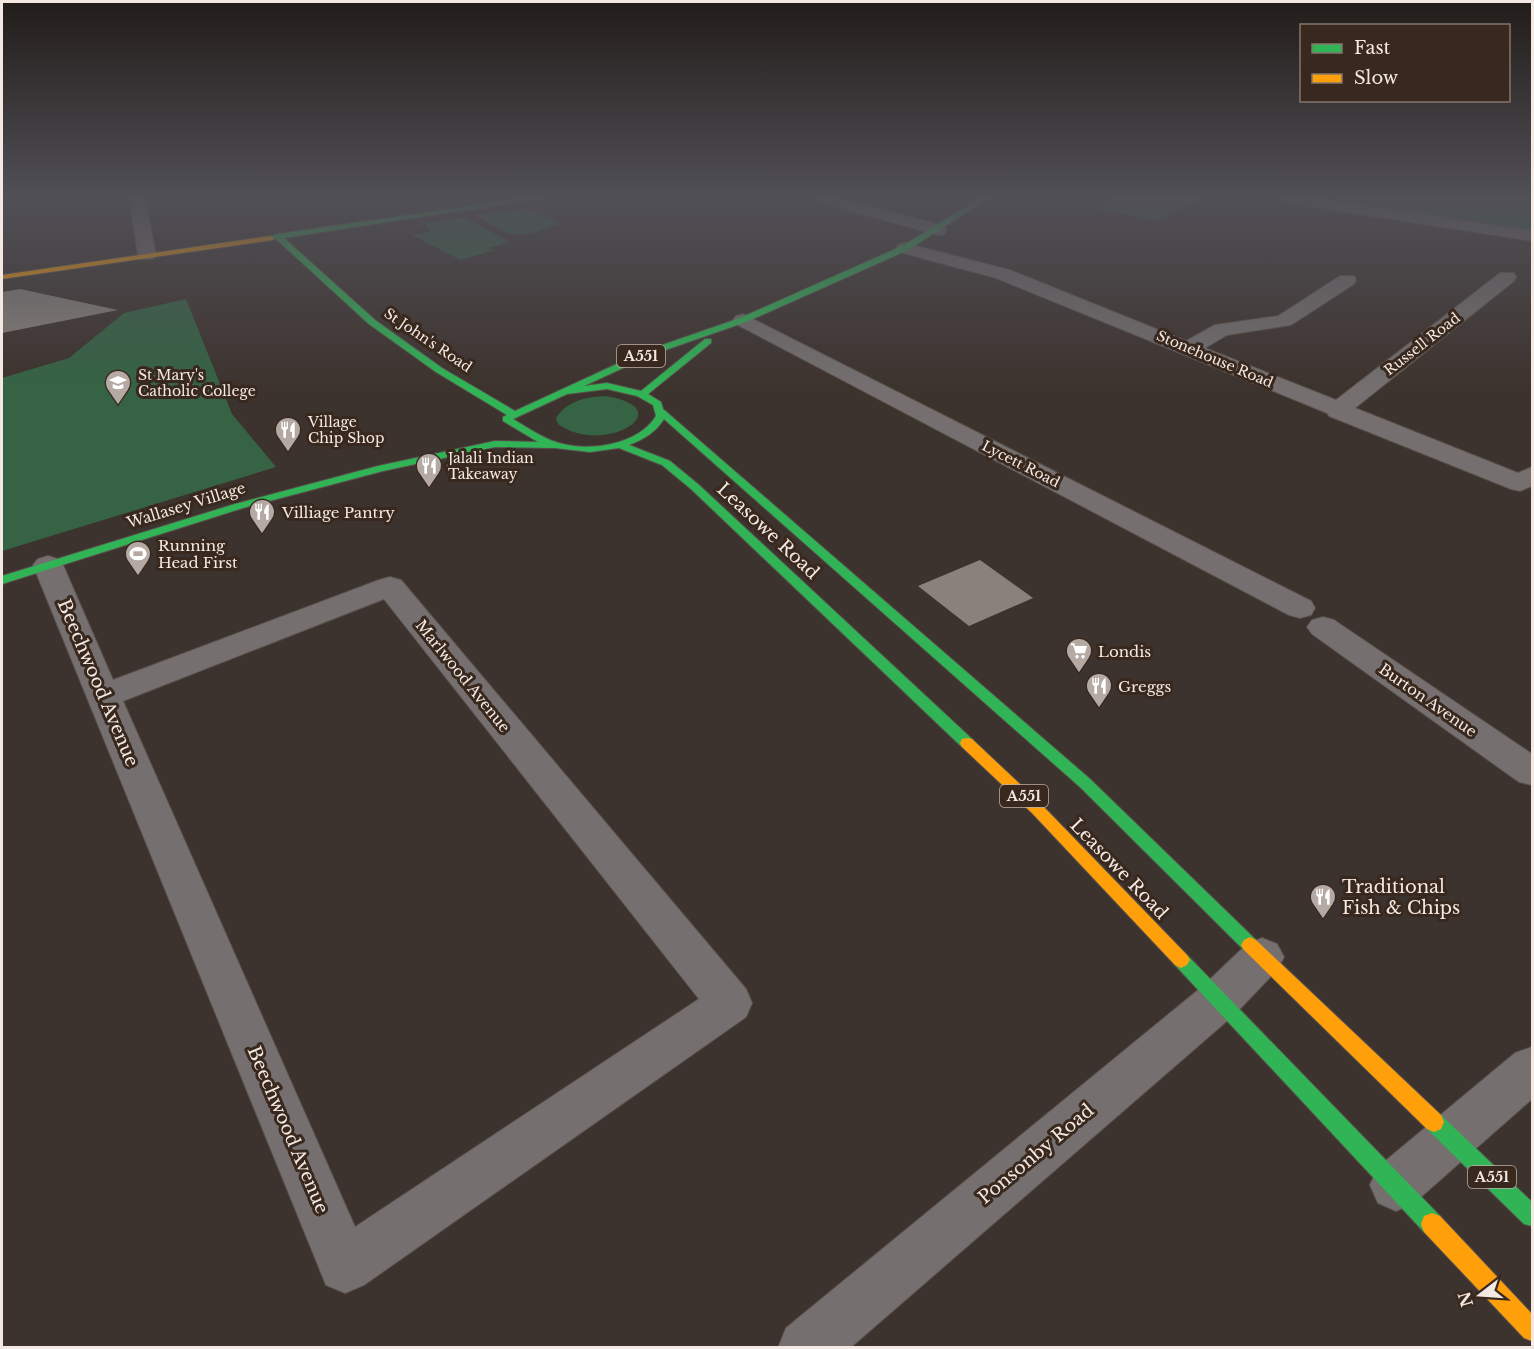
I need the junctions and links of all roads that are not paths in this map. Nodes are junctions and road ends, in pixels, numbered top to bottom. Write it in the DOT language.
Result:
graph roads {
  1 [pos="108,261"];
  2 [pos="305,261"];
  3 [pos="876,261"];
  4 [pos="954,261"];
  5 [pos="2,277"];
  6 [pos="1507,277"];
  7 [pos="1347,280"];
  8 [pos="732,325"];
  9 [pos="1189,348"];
  10 [pos="566,391"];
  11 [pos="644,393"];
  12 [pos="661,411"];
  13 [pos="1337,411"];
  14 [pos="505,419"];
  15 [pos="454,439"];
  16 [pos="555,445"];
  17 [pos="621,445"];
  18 [pos="382,468"];
  19 [pos="1526,479"];
  20 [pos="48,565"];
  21 [pos="2,580"];
  22 [pos="1311,618"];
  23 [pos="104,696"];
  24 [pos="1533,772"];
  25 [pos="1262,957"];
  26 [pos="1219,999"];
  27 [pos="730,1003"];
  28 [pos="1533,1069"];
  29 [pos="1452,1138"];
  30 [pos="1396,1185"];
  31 [pos="1533,1216"];
  32 [pos="1533,1330"];
  33 [pos="806,1347"];
  1 -- 5 [label="main road"];
  2 -- 14 [label="main road, St John's Road"];
  3 -- 8 [label="main road, A551"];
  4 -- 9 [label="street, Stonehouse Road"];
  6 -- 13 [label="street, Russell Road"];
  7 -- 9 [label="street"];
  8 -- 10 [label="main road, A551"];
  8 -- 11 [label="main road, A551"];
  8 -- 22 [label="street, Lycett Road"];
  9 -- 13 [label="street, Stonehouse Road"];
  10 -- 11 [label="main road"];
  10 -- 14 [label="main road"];
  11 -- 12 [label="main road, Leasowe Road"];
  12 -- 17 [label="main road"];
  12 -- 25 [label="main road, Leasowe Road / A551"];
  13 -- 19 [label="street, Stonehouse Road"];
  14 -- 16 [label="main road, St John's Road"];
  15 -- 18 [label="main road, Wallasey Village"];
  16 -- 17 [label="main road"];
  16 -- 18 [label="main road, Wallasey Village"];
  17 -- 26 [label="main road, Leasowe Road / A551"];
  18 -- 20 [label="main road, Wallasey Village"];
  20 -- 21 [label="main road, Wallasey Village"];
  20 -- 23 [label="street, Beechwood Avenue"];
  22 -- 24 [label="street, Burton Avenue"];
  23 -- 27 [label="street, Marlwood Avenue"];
  23 -- 27 [label="street, Beechwood Avenue"];
  25 -- 26 [label="street, Ponsonby Road"];
  25 -- 29 [label="main road, Leasowe Road / A551"];
  26 -- 30 [label="main road, Leasowe Road / A551"];
  26 -- 33 [label="street, Ponsonby Road"];
  28 -- 29 [label="street"];
  29 -- 30 [label="street"];
  29 -- 31 [label="main road, Leasowe Road / A551"];
  30 -- 32 [label="main road, Leasowe Road / A551"];
}
